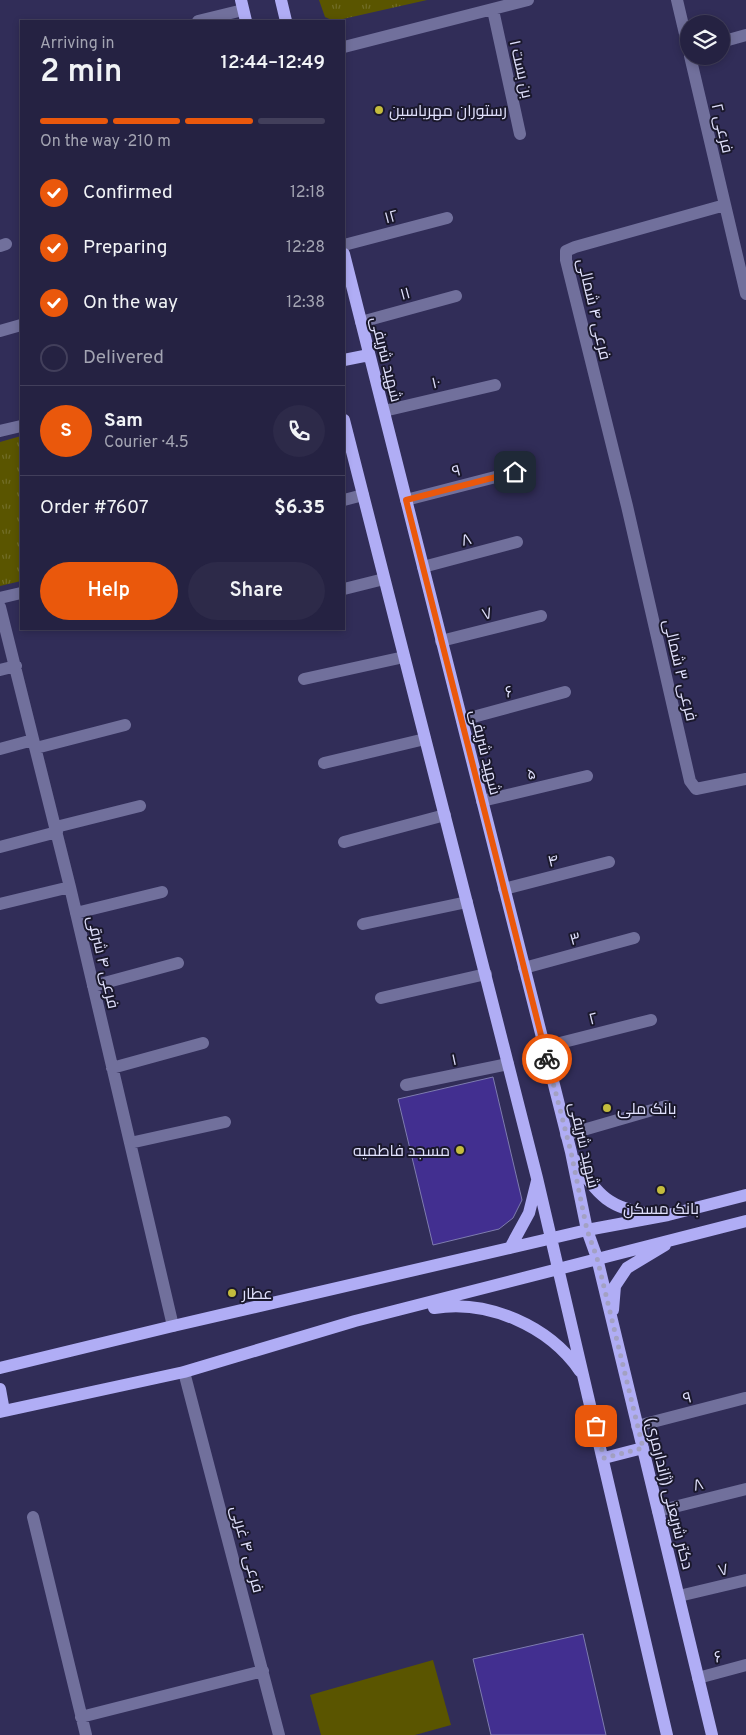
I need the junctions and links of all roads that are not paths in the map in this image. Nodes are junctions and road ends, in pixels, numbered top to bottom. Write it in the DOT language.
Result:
graph roads {
  1 [pos="281,0"];
  2 [pos="528,0"];
  3 [pos="677,0"];
  4 [pos="243,10"];
  5 [pos="493,10"];
  6 [pos="681,15"];
  7 [pos="202,20"];
  8 [pos="286,20"];
  9 [pos="746,35"];
  10 [pos="730,39"];
  11 [pos="345,47"];
  12 [pos="692,65"];
  13 [pos="520,134"];
  14 [pos="725,205"];
  15 [pos="447,218"];
  16 [pos="345,245"];
  17 [pos="345,258"];
  18 [pos="746,294"];
  19 [pos="456,296"];
  20 [pos="361,322"];
  21 [pos="20,325"];
  22 [pos="0,331"];
  23 [pos="369,355"];
  24 [pos="345,360"];
  25 [pos="495,385"];
  26 [pos="384,411"];
  27 [pos="345,424"];
  28 [pos="20,426"];
  29 [pos="0,431"];
  30 [pos="515,472"];
  31 [pos="363,495"];
  32 [pos="345,500"];
  33 [pos="406,500"];
  34 [pos="627,506"];
  35 [pos="517,542"];
  36 [pos="423,566"];
  37 [pos="384,579"];
  38 [pos="345,589"];
  39 [pos="20,593"];
  40 [pos="0,598"];
  41 [pos="0,607"];
  42 [pos="541,616"];
  43 [pos="442,641"];
  44 [pos="404,657"];
  45 [pos="16,666"];
  46 [pos="0,670"];
  47 [pos="304,680"];
  48 [pos="564,692"];
  49 [pos="462,720"];
  50 [pos="125,725"];
  51 [pos="425,739"];
  52 [pos="35,744"];
  53 [pos="0,749"];
  54 [pos="324,763"];
  55 [pos="587,776"];
  56 [pos="746,779"];
  57 [pos="482,802"];
  58 [pos="140,806"];
  59 [pos="445,815"];
  60 [pos="56,830"];
  61 [pos="344,842"];
  62 [pos="0,847"];
  63 [pos="609,862"];
  64 [pos="70,888"];
  65 [pos="504,889"];
  66 [pos="162,892"];
  67 [pos="467,902"];
  68 [pos="0,904"];
  69 [pos="76,913"];
  70 [pos="362,924"];
  71 [pos="634,938"];
  72 [pos="178,963"];
  73 [pos="524,968"];
  74 [pos="486,974"];
  75 [pos="93,986"];
  76 [pos="380,998"];
  77 [pos="650,1020"];
  78 [pos="203,1043"];
  79 [pos="544,1048"];
  80 [pos="508,1064"];
  81 [pos="112,1068"];
  82 [pos="406,1085"];
  83 [pos="666,1106"];
  84 [pos="225,1122"];
  85 [pos="566,1135"];
  86 [pos="130,1143"];
  87 [pos="571,1152"];
  88 [pos="537,1178"];
  89 [pos="746,1194"];
  90 [pos="668,1215"];
  91 [pos="746,1221"];
  92 [pos="587,1230"];
  93 [pos="678,1238"];
  94 [pos="551,1240"];
  95 [pos="510,1248"];
  96 [pos="597,1258"];
  97 [pos="557,1270"];
  98 [pos="356,1322"];
  99 [pos="612,1322"];
  100 [pos="172,1326"];
  101 [pos="0,1368"];
  102 [pos="184,1372"];
  103 [pos="585,1378"];
  104 [pos="0,1389"];
  105 [pos="745,1398"];
  106 [pos="2,1412"];
  107 [pos="637,1426"];
  108 [pos="643,1448"];
  109 [pos="604,1458"];
  110 [pos="746,1489"];
  111 [pos="658,1511"];
  112 [pos="32,1517"];
  113 [pos="746,1580"];
  114 [pos="678,1596"];
  115 [pos="746,1665"];
  116 [pos="263,1672"];
  117 [pos="698,1678"];
  118 [pos="81,1717"];
  119 [pos="86,1735"];
  120 [pos="279,1735"];
  121 [pos="667,1735"];
  122 [pos="712,1735"];
  1 -- 8 [label="main road"];
  2 -- 5 [label="street"];
  3 -- 6 [label="street"];
  4 -- 7 [label="street"];
  5 -- 11 [label="street"];
  5 -- 13 [label="street, بن بست ۱"];
  9 -- 10 [label="street"];
  12 -- 14 [label="street, فرعی ۲"];
  14 -- 18 [label="street, فرعی ۲"];
  14 -- 34 [label="street, فرعی ۴ شمالی"];
  15 -- 16 [label="street, ۱۲"];
  17 -- 20 [label="main road, شهید شریفی"];
  19 -- 20 [label="street, ۱۱"];
  20 -- 23 [label="main road, شهید شریفی"];
  21 -- 22 [label="street"];
  23 -- 24 [label="main road"];
  23 -- 26 [label="main road, شهید شریفی"];
  25 -- 26 [label="street, ۱۰"];
  26 -- 33 [label="main road, شهید شریفی"];
  27 -- 31 [label="main road"];
  28 -- 29 [label="street"];
  30 -- 33 [label="street, ۹"];
  31 -- 32 [label="street"];
  31 -- 37 [label="main road"];
  33 -- 36 [label="main road, شهید شریفی"];
  34 -- 56 [label="street, فرعی ۳ شمالی"];
  35 -- 36 [label="street, ۸"];
  36 -- 43 [label="main road, شهید شریفی"];
  37 -- 38 [label="street"];
  37 -- 44 [label="main road"];
  39 -- 40 [label="street"];
  41 -- 45 [label="street, فرعی ۴ شرقی"];
  42 -- 43 [label="street, ۷"];
  43 -- 49 [label="main road, شهید شریفی"];
  44 -- 47 [label="street"];
  44 -- 51 [label="main road"];
  45 -- 46 [label="street"];
  45 -- 52 [label="street, فرعی ۴ شرقی"];
  48 -- 49 [label="street, ۶"];
  49 -- 57 [label="main road, شهید شریفی"];
  50 -- 52 [label="street"];
  51 -- 54 [label="street"];
  51 -- 59 [label="main road"];
  52 -- 53 [label="street"];
  52 -- 60 [label="street, فرعی ۴ شرقی"];
  55 -- 57 [label="street, ۵"];
  57 -- 65 [label="main road, شهید شریفی"];
  58 -- 60 [label="street"];
  59 -- 61 [label="street"];
  59 -- 67 [label="main road"];
  60 -- 62 [label="street"];
  60 -- 64 [label="street, فرعی ۴ شرقی"];
  63 -- 65 [label="street, ۴"];
  64 -- 68 [label="street"];
  64 -- 69 [label="street, فرعی ۴ شرقی"];
  65 -- 73 [label="main road, شهید شریفی"];
  66 -- 69 [label="street"];
  67 -- 70 [label="street"];
  67 -- 74 [label="main road"];
  69 -- 75 [label="street, فرعی ۴ شرقی"];
  71 -- 73 [label="street, ۳"];
  72 -- 75 [label="street"];
  73 -- 79 [label="main road, شهید شریفی"];
  74 -- 76 [label="street"];
  74 -- 80 [label="main road"];
  75 -- 81 [label="street, فرعی ۴ شرقی"];
  77 -- 79 [label="street, ۲"];
  78 -- 81 [label="street"];
  79 -- 85 [label="main road, شهید شریفی"];
  80 -- 82 [label="street, ۱"];
  80 -- 88 [label="main road"];
  81 -- 86 [label="street, فرعی ۴ شرقی"];
  83 -- 85 [label="street"];
  84 -- 86 [label="street"];
  85 -- 87 [label="main road, شهید شریفی"];
  86 -- 100 [label="street, فرعی ۴ شرقی"];
  87 -- 90 [label="main road"];
  87 -- 92 [label="main road, شهید شریفی"];
  88 -- 94 [label="main road"];
  88 -- 95 [label="main road"];
  89 -- 90 [label="main road"];
  90 -- 92 [label="main road"];
  91 -- 93 [label="main road"];
  92 -- 94 [label="main road"];
  92 -- 96 [label="main road, شهید شریفی"];
  93 -- 96 [label="main road"];
  93 -- 99 [label="main road"];
  94 -- 95 [label="main road"];
  94 -- 97 [label="main road"];
  95 -- 100 [label="main road"];
  96 -- 97 [label="main road"];
  96 -- 99 [label="main road, دکتر شریعتی (ژاندارمری)"];
  97 -- 98 [label="main road"];
  97 -- 103 [label="main road"];
  98 -- 102 [label="main road"];
  98 -- 103 [label="main road"];
  99 -- 107 [label="main road, دکتر شریعتی (ژاندارمری)"];
  100 -- 101 [label="main road"];
  102 -- 106 [label="main road"];
  102 -- 116 [label="street, فرعی ۴ غربی"];
  103 -- 109 [label="main road"];
  104 -- 106 [label="main road"];
  105 -- 107 [label="street, ۹"];
  107 -- 108 [label="main road, دکتر شریعتی (ژاندارمری)"];
  108 -- 109 [label="main road"];
  108 -- 111 [label="main road, دکتر شریعتی (ژاندارمری)"];
  109 -- 121 [label="main road"];
  110 -- 111 [label="street, ۸"];
  111 -- 114 [label="main road, دکتر شریعتی (ژاندارمری)"];
  112 -- 118 [label="street"];
  113 -- 114 [label="street, ۷"];
  114 -- 117 [label="main road, دکتر شریعتی (ژاندارمری)"];
  115 -- 117 [label="street, ۶"];
  116 -- 118 [label="street"];
  116 -- 120 [label="street, فرعی ۴ غربی"];
  117 -- 122 [label="main road, دکتر شریعتی (ژاندارمری)"];
  118 -- 119 [label="street"];
}
